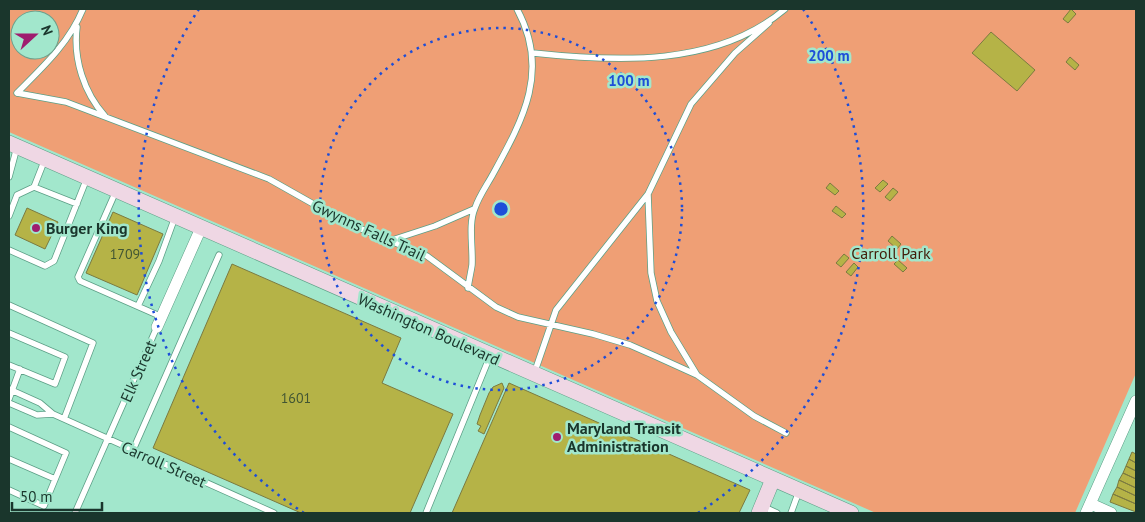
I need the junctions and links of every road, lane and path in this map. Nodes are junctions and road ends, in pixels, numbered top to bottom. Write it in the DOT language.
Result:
graph roads {
  1 [pos="83,9"];
  2 [pos="517,9"];
  3 [pos="785,9"];
  4 [pos="77,23"];
  5 [pos="769,23"];
  6 [pos="533,53"];
  7 [pos="108,118"];
  8 [pos="13,145"];
  9 [pos="44,159"];
  10 [pos="10,169"];
  11 [pos="9,177"];
  12 [pos="86,178"];
  13 [pos="34,187"];
  14 [pos="116,191"];
  15 [pos="648,194"];
  16 [pos="76,204"];
  17 [pos="474,209"];
  18 [pos="9,216"];
  19 [pos="175,217"];
  20 [pos="201,228"];
  21 [pos="392,240"];
  22 [pos="9,250"];
  23 [pos="219,256"];
  24 [pos="468,288"];
  25 [pos="9,305"];
  26 [pos="138,306"];
  27 [pos="159,322"];
  28 [pos="550,325"];
  29 [pos="9,333"];
  30 [pos="490,356"];
  31 [pos="9,365"];
  32 [pos="20,369"];
  33 [pos="697,375"];
  34 [pos="533,376"];
  35 [pos="10,389"];
  36 [pos="9,399"];
  37 [pos="9,403"];
  38 [pos="1135,405"];
  39 [pos="52,414"];
  40 [pos="64,419"];
  41 [pos="9,427"];
  42 [pos="786,433"];
  43 [pos="108,439"];
  44 [pos="133,450"];
  45 [pos="9,459"];
  46 [pos="55,479"];
  47 [pos="773,479"];
  48 [pos="9,490"];
  49 [pos="800,491"];
  50 [pos="832,509"];
  51 [pos="1088,509"];
  52 [pos="760,510"];
  53 [pos="75,513"];
  54 [pos="274,513"];
  55 [pos="426,513"];
  56 [pos="777,513"];
  57 [pos="791,513"];
  58 [pos="851,513"];
  59 [pos="1111,513"];
  1 -- 4 [label="lane"];
  2 -- 6 [label="lane"];
  3 -- 5 [label="lane"];
  4 -- 7 [label="lane"];
  4 -- 7 [label="lane, Gwynns Falls Trail"];
  5 -- 6 [label="lane"];
  5 -- 15 [label="lane"];
  6 -- 17 [label="lane"];
  7 -- 21 [label="lane, Gwynns Falls Trail"];
  8 -- 9 [label="main road, Washington Boulevard"];
  8 -- 10 [label="lane"];
  9 -- 12 [label="main road, Washington Boulevard"];
  9 -- 13 [label="lane"];
  10 -- 11 [label="lane"];
  12 -- 14 [label="main road, Washington Boulevard"];
  12 -- 16 [label="lane"];
  13 -- 16 [label="lane"];
  13 -- 18 [label="lane"];
  14 -- 19 [label="main road, Washington Boulevard"];
  14 -- 26 [label="lane"];
  15 -- 28 [label="lane"];
  15 -- 33 [label="lane"];
  16 -- 22 [label="lane"];
  17 -- 21 [label="lane"];
  17 -- 24 [label="lane"];
  19 -- 20 [label="main road, Washington Boulevard"];
  19 -- 26 [label="lane"];
  20 -- 27 [label="street, Elk Street"];
  20 -- 30 [label="main road, Washington Boulevard"];
  21 -- 24 [label="lane, Gwynns Falls Trail"];
  23 -- 44 [label="lane"];
  24 -- 28 [label="lane, Gwynns Falls Trail"];
  25 -- 40 [label="lane"];
  26 -- 27 [label="lane"];
  27 -- 43 [label="lane, Elk Street"];
  28 -- 33 [label="lane, Gwynns Falls Trail"];
  28 -- 34 [label="lane"];
  29 -- 32 [label="lane"];
  30 -- 34 [label="main road, Washington Boulevard"];
  30 -- 55 [label="lane"];
  31 -- 32 [label="lane"];
  32 -- 35 [label="lane"];
  33 -- 42 [label="lane, Gwynns Falls Trail"];
  34 -- 47 [label="main road, Washington Boulevard"];
  35 -- 36 [label="lane"];
  35 -- 39 [label="lane, Carroll Street"];
  37 -- 39 [label="lane, Carroll Street"];
  38 -- 51 [label="street"];
  39 -- 40 [label="lane, Carroll Street"];
  40 -- 43 [label="lane, Carroll Street"];
  41 -- 46 [label="lane"];
  43 -- 44 [label="lane, Carroll Street"];
  43 -- 53 [label="lane, Elk Street"];
  44 -- 54 [label="lane, Carroll Street"];
  45 -- 46 [label="lane"];
  46 -- 48 [label="lane"];
  47 -- 49 [label="main road, Washington Boulevard"];
  47 -- 52 [label="main road"];
  49 -- 50 [label="main road, Washington Boulevard"];
  49 -- 57 [label="lane"];
  50 -- 58 [label="main road, Washington Boulevard"];
  51 -- 59 [label="street"];
  52 -- 56 [label="lane"];
}
